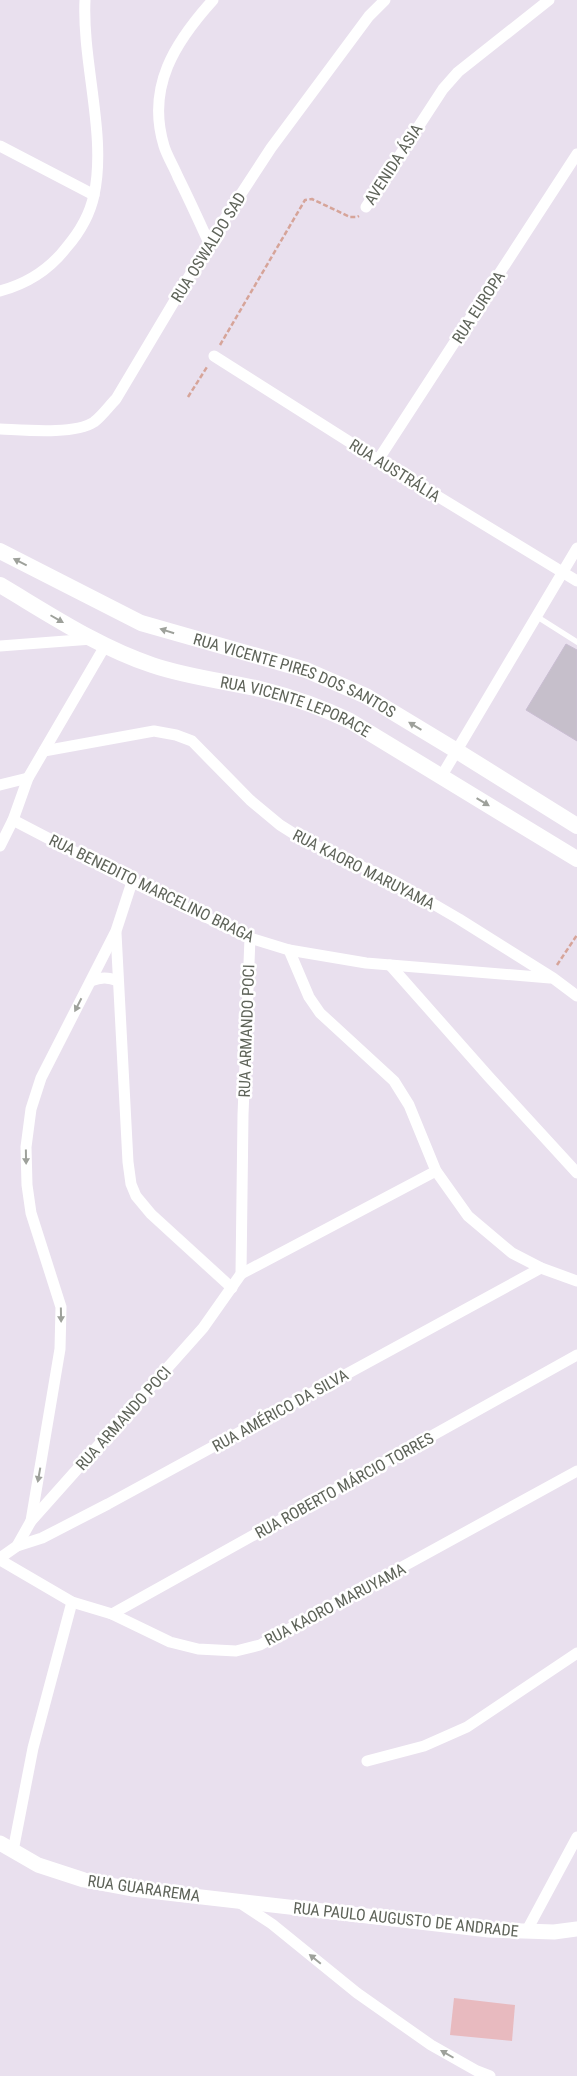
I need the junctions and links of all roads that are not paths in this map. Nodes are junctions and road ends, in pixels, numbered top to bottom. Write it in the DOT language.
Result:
graph roads {
  1 [pos="84,0"];
  2 [pos="213,0"];
  3 [pos="385,0"];
  4 [pos="549,0"];
  5 [pos="0,146"];
  6 [pos="577,154"];
  7 [pos="94,195"];
  8 [pos="366,207"];
  9 [pos="209,244"];
  10 [pos="0,292"];
  11 [pos="214,356"];
  12 [pos="0,429"];
  13 [pos="378,460"];
  14 [pos="577,548"];
  15 [pos="0,551"];
  16 [pos="562,571"];
  17 [pos="577,581"];
  18 [pos="0,585"];
  19 [pos="536,616"];
  20 [pos="577,642"];
  21 [pos="99,643"];
  22 [pos="0,646"];
  23 [pos="457,751"];
  24 [pos="44,752"];
  25 [pos="442,777"];
  26 [pos="28,778"];
  27 [pos="0,785"];
  28 [pos="13,820"];
  29 [pos="577,826"];
  30 [pos="0,846"];
  31 [pos="577,859"];
  32 [pos="132,882"];
  33 [pos="116,931"];
  34 [pos="250,938"];
  35 [pos="289,950"];
  36 [pos="390,965"];
  37 [pos="551,977"];
  38 [pos="90,981"];
  39 [pos="118,981"];
  40 [pos="577,996"];
  41 [pos="436,1171"];
  42 [pos="577,1173"];
  43 [pos="541,1268"];
  44 [pos="241,1274"];
  45 [pos="577,1280"];
  46 [pos="232,1288"];
  47 [pos="577,1355"];
  48 [pos="577,1471"];
  49 [pos="31,1521"];
  50 [pos="17,1546"];
  51 [pos="0,1559"];
  52 [pos="72,1602"];
  53 [pos="112,1614"];
  54 [pos="577,1653"];
  55 [pos="367,1761"];
  56 [pos="577,1836"];
  57 [pos="6,1847"];
  58 [pos="236,1900"];
  59 [pos="577,1929"];
  60 [pos="526,1932"];
  61 [pos="490,2076"];
  1 -- 7 [label="street"];
  2 -- 9 [label="street"];
  3 -- 9 [label="street, RUA OSWALDO SAD"];
  4 -- 8 [label="street, AVENIDA ÁSIA"];
  5 -- 7 [label="street"];
  6 -- 13 [label="street, RUA EUROPA"];
  7 -- 10 [label="street"];
  9 -- 12 [label="street, RUA OSWALDO SAD"];
  11 -- 13 [label="street, RUA AUSTRÁLIA"];
  13 -- 16 [label="street, RUA AUSTRÁLIA"];
  14 -- 16 [label="street"];
  23 -- 15 [label="main road, RUA VICENTE PIRES DOS SANTOS, one-way"];
  16 -- 17 [label="street, RUA AUSTRÁLIA"];
  16 -- 19 [label="street"];
  18 -- 21 [label="main road, RUA VICENTE LEPORACE, one-way"];
  19 -- 20 [label="lane"];
  19 -- 23 [label="street"];
  21 -- 22 [label="street"];
  21 -- 24 [label="street"];
  21 -- 25 [label="main road, RUA VICENTE LEPORACE"];
  23 -- 25 [label="street"];
  23 -- 29 [label="main road, RUA VICENTE PIRES DOS SANTOS"];
  24 -- 26 [label="street"];
  24 -- 37 [label="street, RUA KAORO MARUYAMA"];
  25 -- 31 [label="main road, RUA VICENTE LEPORACE, one-way"];
  26 -- 27 [label="street"];
  26 -- 28 [label="street"];
  28 -- 30 [label="street"];
  28 -- 32 [label="street, RUA BENEDITO MARCELINO BRAGA"];
  32 -- 33 [label="street"];
  32 -- 34 [label="street, RUA BENEDITO MARCELINO BRAGA"];
  33 -- 38 [label="street"];
  33 -- 39 [label="street"];
  34 -- 35 [label="street, RUA BENEDITO MARCELINO BRAGA"];
  34 -- 44 [label="street, RUA ARMANDO POCI"];
  35 -- 36 [label="street, RUA BENEDITO MARCELINO BRAGA"];
  35 -- 41 [label="street"];
  36 -- 37 [label="street, RUA BENEDITO MARCELINO BRAGA"];
  36 -- 42 [label="street"];
  37 -- 40 [label="street, RUA KAORO MARUYAMA"];
  38 -- 39 [label="street"];
  38 -- 49 [label="street, one-way"];
  39 -- 46 [label="street"];
  41 -- 43 [label="street"];
  41 -- 44 [label="street, RUA ARMANDO POCI"];
  43 -- 45 [label="street"];
  43 -- 50 [label="street, RUA AMÉRICO DA SILVA"];
  44 -- 46 [label="street, RUA ARMANDO POCI"];
  46 -- 49 [label="street, RUA ARMANDO POCI"];
  47 -- 53 [label="street, RUA ROBERTO MÁRCIO TORRES"];
  48 -- 53 [label="street, RUA KAORO MARUYAMA"];
  49 -- 50 [label="street, RUA ARMANDO POCI"];
  50 -- 51 [label="street, RUA ARMANDO POCI"];
  51 -- 52 [label="street, RUA KAORO MARUYAMA"];
  52 -- 53 [label="street, RUA KAORO MARUYAMA"];
  52 -- 57 [label="street"];
  54 -- 55 [label="street"];
  56 -- 60 [label="street"];
  57 -- 58 [label="street, RUA GUARAREMA"];
  58 -- 60 [label="street, RUA PAULO AUGUSTO DE ANDRADE"];
  61 -- 58 [label="street, one-way"];
  59 -- 60 [label="street, RUA PAULO AUGUSTO DE ANDRADE"];
}
